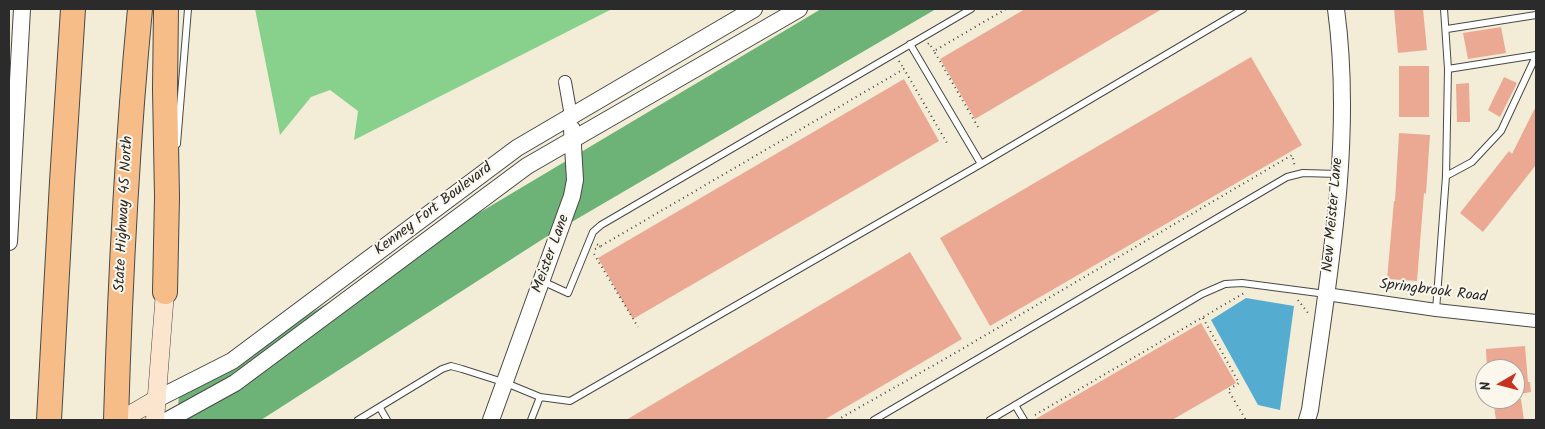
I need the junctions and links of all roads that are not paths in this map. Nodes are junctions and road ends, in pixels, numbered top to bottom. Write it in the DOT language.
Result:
graph roads {
  1 [pos="22,9"];
  2 [pos="73,9"];
  3 [pos="140,9"];
  4 [pos="166,9"];
  5 [pos="188,9"];
  6 [pos="754,9"];
  7 [pos="799,9"];
  8 [pos="971,9"];
  9 [pos="1243,9"];
  10 [pos="1336,9"];
  11 [pos="1444,9"];
  12 [pos="1536,15"];
  13 [pos="1447,29"];
  14 [pos="910,44"];
  15 [pos="1536,56"];
  16 [pos="1448,69"];
  17 [pos="565,82"];
  18 [pos="571,116"];
  19 [pos="572,140"];
  20 [pos="176,155"];
  21 [pos="981,164"];
  22 [pos="1338,174"];
  23 [pos="1446,176"];
  24 [pos="174,184"];
  25 [pos="9,242"];
  26 [pos="542,281"];
  27 [pos="166,292"];
  28 [pos="1326,294"];
  29 [pos="1436,310"];
  30 [pos="1536,321"];
  31 [pos="506,383"];
  32 [pos="540,397"];
  33 [pos="157,399"];
  34 [pos="1015,406"];
  35 [pos="380,408"];
  36 [pos="49,420"];
  37 [pos="116,420"];
  38 [pos="121,420"];
  39 [pos="156,420"];
  40 [pos="168,420"];
  41 [pos="358,420"];
  42 [pos="387,420"];
  43 [pos="491,420"];
  44 [pos="531,420"];
  45 [pos="874,420"];
  46 [pos="990,420"];
  47 [pos="1024,420"];
  48 [pos="1308,420"];
  1 -- 25 [label="street"];
  2 -- 36 [label="highway"];
  3 -- 37 [label="highway, State Highway 45 North"];
  4 -- 27 [label="highway"];
  5 -- 20 [label="lane"];
  6 -- 18 [label="street, Kenney Fort Boulevard"];
  7 -- 19 [label="street, Kenney Fort Boulevard"];
  8 -- 14 [label="lane"];
  9 -- 21 [label="lane"];
  10 -- 22 [label="street, New Meister Lane"];
  11 -- 13 [label="lane"];
  12 -- 13 [label="lane"];
  13 -- 16 [label="lane"];
  14 -- 21 [label="lane"];
  14 -- 26 [label="lane"];
  15 -- 16 [label="lane"];
  15 -- 23 [label="lane"];
  16 -- 23 [label="lane"];
  17 -- 18 [label="street, Meister Lane"];
  18 -- 19 [label="street, Meister Lane"];
  18 -- 33 [label="street, Kenney Fort Boulevard"];
  19 -- 26 [label="street, Meister Lane"];
  19 -- 40 [label="street, Kenney Fort Boulevard"];
  21 -- 32 [label="lane"];
  22 -- 28 [label="street, New Meister Lane"];
  22 -- 45 [label="lane"];
  23 -- 29 [label="lane"];
  24 -- 27 [label="lane"];
  26 -- 31 [label="street, Meister Lane"];
  27 -- 33 [label="main road"];
  28 -- 29 [label="street, Springbrook Road"];
  28 -- 34 [label="lane"];
  28 -- 48 [label="street, New Meister Lane"];
  29 -- 30 [label="street, Springbrook Road"];
  31 -- 32 [label="lane"];
  31 -- 35 [label="lane"];
  31 -- 43 [label="street, Meister Lane"];
  32 -- 44 [label="lane"];
  33 -- 38 [label="main road, Kenney Fort Boulevard"];
  33 -- 39 [label="main road"];
  34 -- 46 [label="lane"];
  34 -- 47 [label="lane"];
  35 -- 41 [label="lane"];
  35 -- 42 [label="lane"];
}
